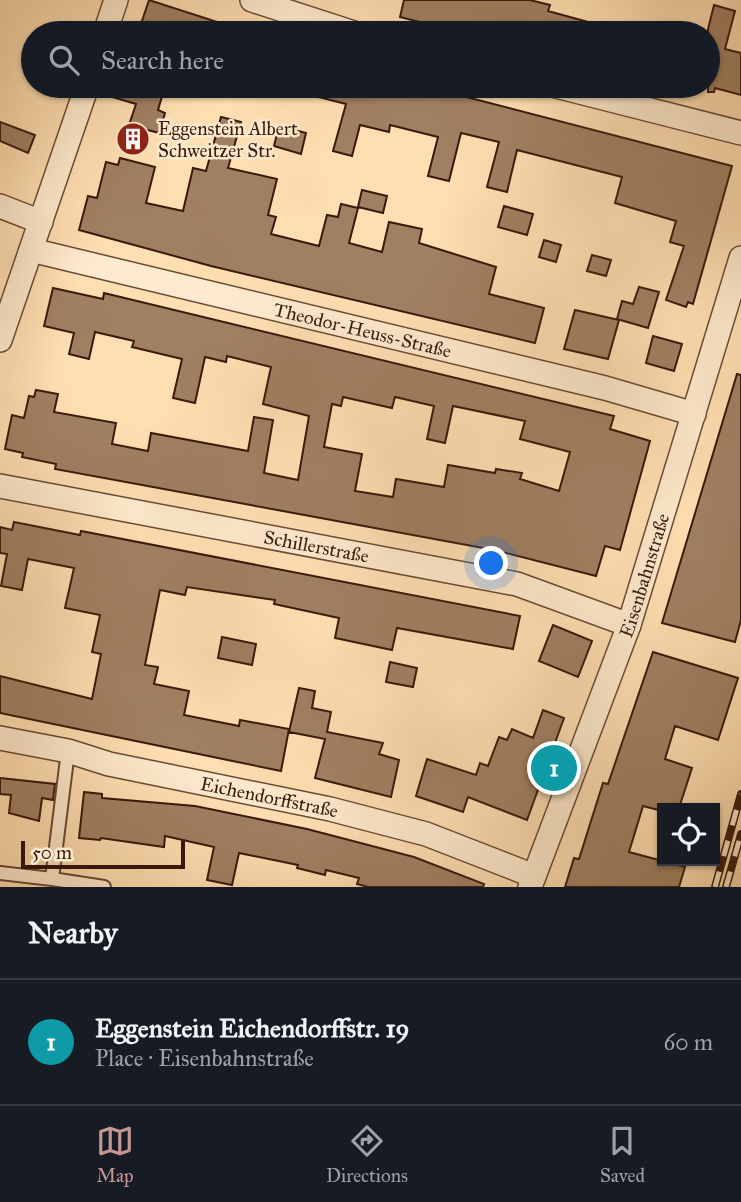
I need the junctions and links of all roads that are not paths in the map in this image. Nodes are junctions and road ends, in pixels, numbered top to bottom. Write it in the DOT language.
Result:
graph roads {
  1 [pos="116,0"];
  2 [pos="252,0"];
  3 [pos="109,21"];
  4 [pos="317,21"];
  5 [pos="83,98"];
  6 [pos="603,98"];
  7 [pos="741,133"];
  8 [pos="0,206"];
  9 [pos="41,222"];
  10 [pos="31,250"];
  11 [pos="741,258"];
  12 [pos="0,340"];
  13 [pos="694,414"];
  14 [pos="0,486"];
  15 [pos="629,625"];
  16 [pos="0,738"];
  17 [pos="68,751"];
  18 [pos="0,873"];
  19 [pos="52,880"];
  20 [pos="532,882"];
  21 [pos="104,887"];
  1 -- 3 [label="street"];
  2 -- 4 [label="street"];
  5 -- 9 [label="street"];
  6 -- 7 [label="street"];
  8 -- 9 [label="street"];
  9 -- 10 [label="street"];
  10 -- 12 [label="street"];
  10 -- 13 [label="street, Theodor-Heuss-Straße"];
  11 -- 13 [label="street, Eisenbahnstraße"];
  13 -- 15 [label="street, Eisenbahnstraße"];
  14 -- 15 [label="street, Schillerstraße"];
  15 -- 20 [label="street, Eisenbahnstraße"];
  16 -- 17 [label="street, Eichendorffstraße"];
  17 -- 19 [label="lane"];
  17 -- 20 [label="street, Eichendorffstraße"];
  18 -- 19 [label="lane"];
  19 -- 21 [label="lane"];
}
